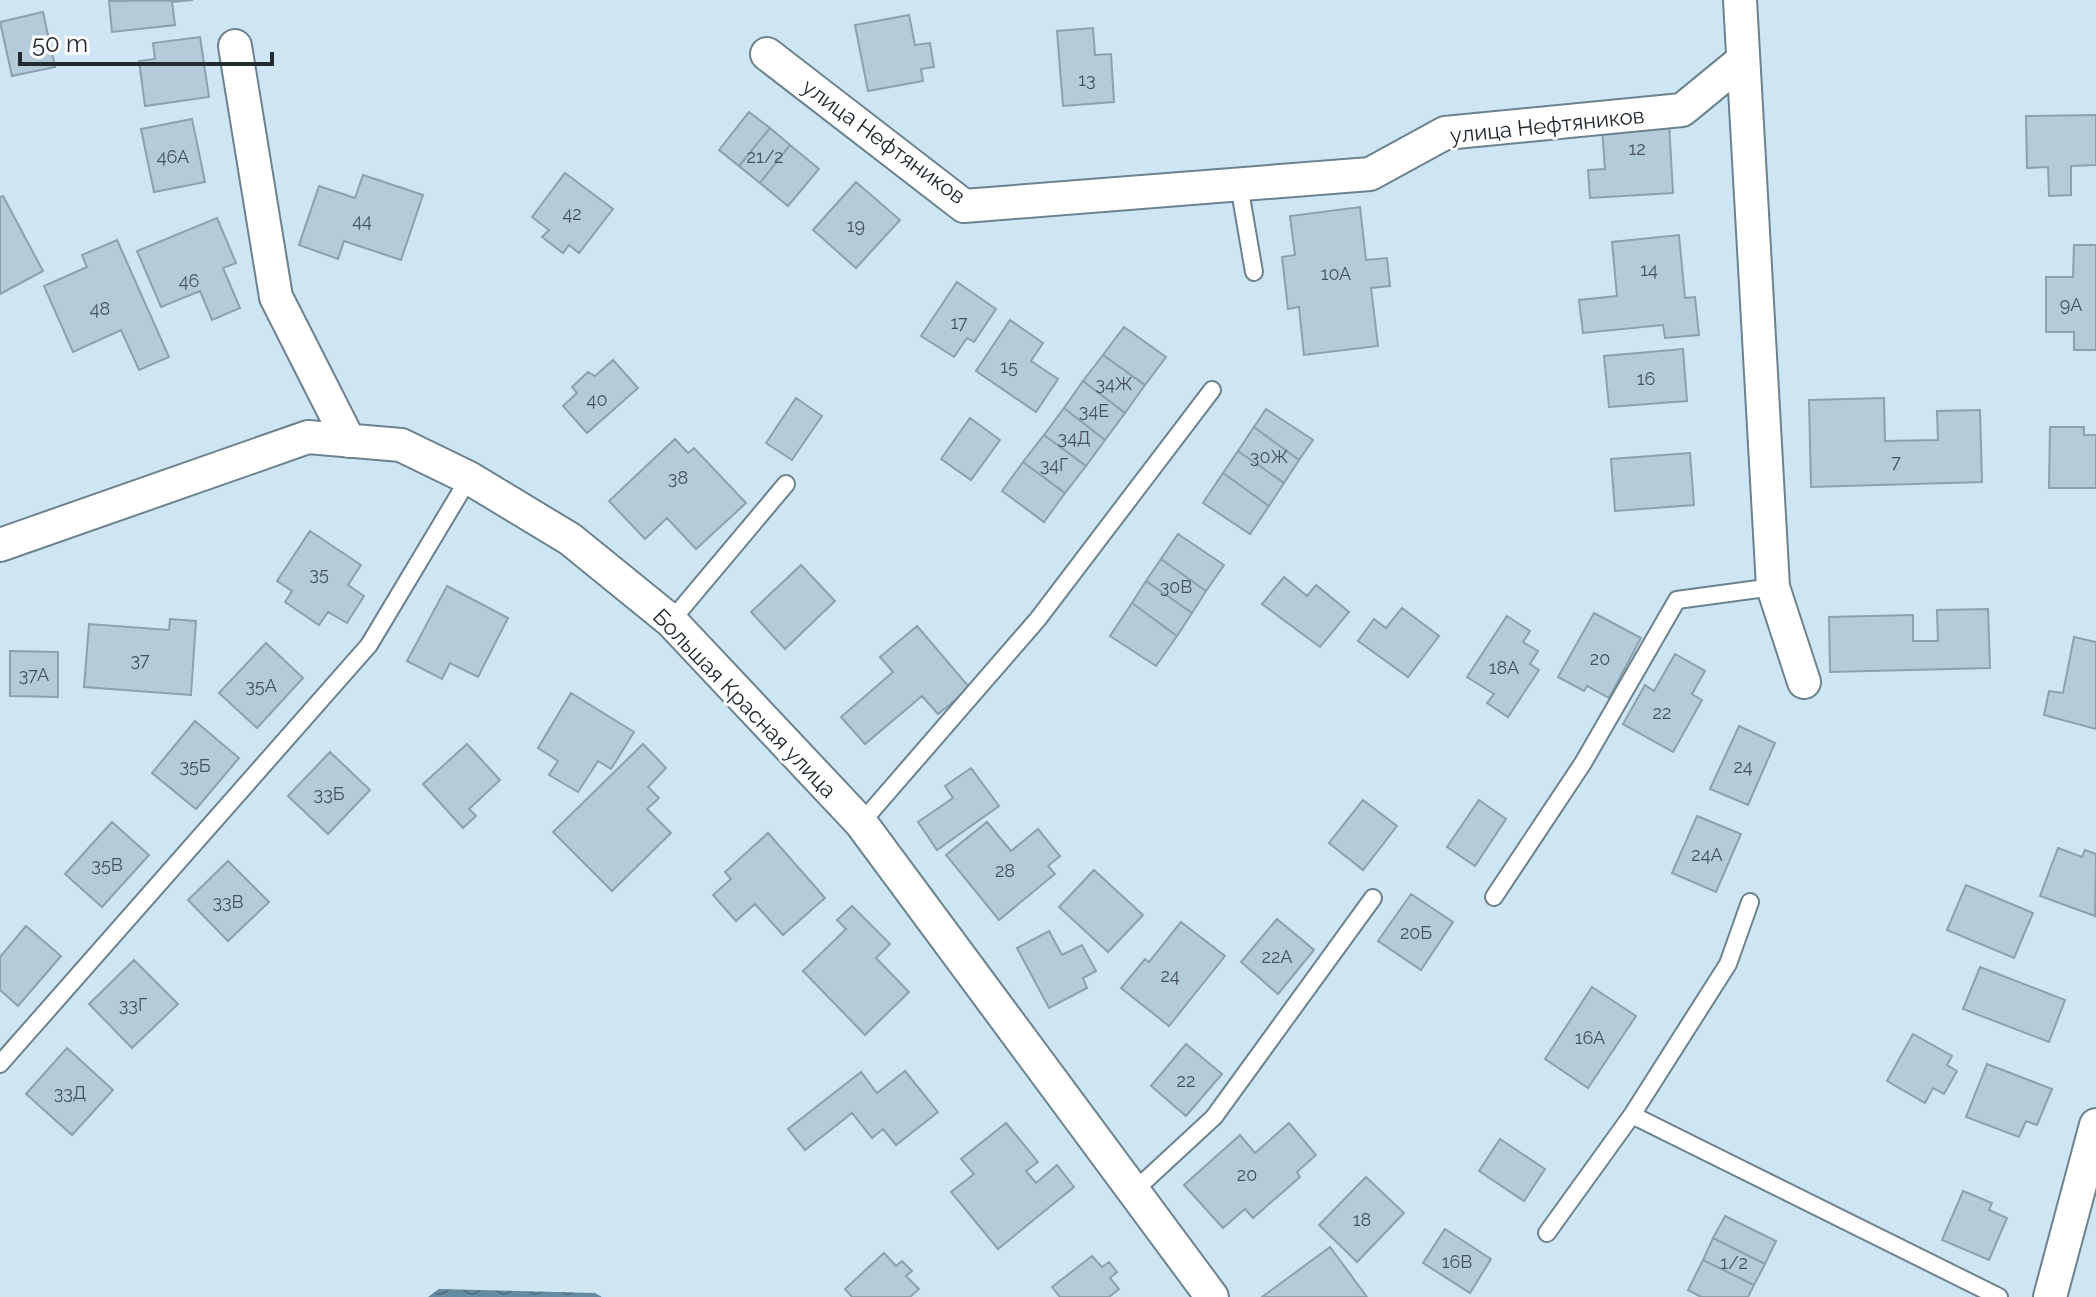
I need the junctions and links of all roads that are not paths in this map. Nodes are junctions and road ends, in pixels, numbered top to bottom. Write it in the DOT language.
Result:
graph roads {
  1 [pos="1745,1"];
  2 [pos="235,46"];
  3 [pos="767,54"];
  4 [pos="1743,60"];
  5 [pos="1239,185"];
  6 [pos="1254,272"];
  7 [pos="1212,390"];
  8 [pos="349,441"];
  9 [pos="469,478"];
  10 [pos="786,484"];
  11 [pos="0,545"];
  12 [pos="1773,587"];
  13 [pos="671,621"];
  14 [pos="1804,682"];
  15 [pos="861,823"];
  16 [pos="1494,897"];
  17 [pos="1373,898"];
  18 [pos="1750,902"];
  19 [pos="0,1064"];
  20 [pos="1632,1115"];
  21 [pos="2096,1125"];
  22 [pos="1134,1191"];
  23 [pos="1547,1233"];
  24 [pos="1212,1297"];
  25 [pos="1999,1297"];
  26 [pos="2050,1297"];
  1 -- 4 [label="street"];
  2 -- 8 [label="street"];
  3 -- 5 [label="street, улица Нефтяников"];
  4 -- 5 [label="street, улица Нефтяников"];
  4 -- 12 [label="street"];
  5 -- 6 [label="lane"];
  7 -- 15 [label="lane"];
  8 -- 9 [label="street, Большая Красная улица"];
  8 -- 11 [label="street, Большая Красная улица"];
  9 -- 13 [label="street, Большая Красная улица"];
  9 -- 19 [label="lane"];
  10 -- 13 [label="lane"];
  12 -- 14 [label="street"];
  12 -- 16 [label="lane"];
  13 -- 15 [label="street, Большая Красная улица"];
  15 -- 22 [label="street, Большая Красная улица"];
  17 -- 22 [label="lane"];
  18 -- 20 [label="lane"];
  20 -- 23 [label="lane"];
  20 -- 25 [label="lane"];
  21 -- 26 [label="street"];
  22 -- 24 [label="street, Большая Красная улица"];
}
